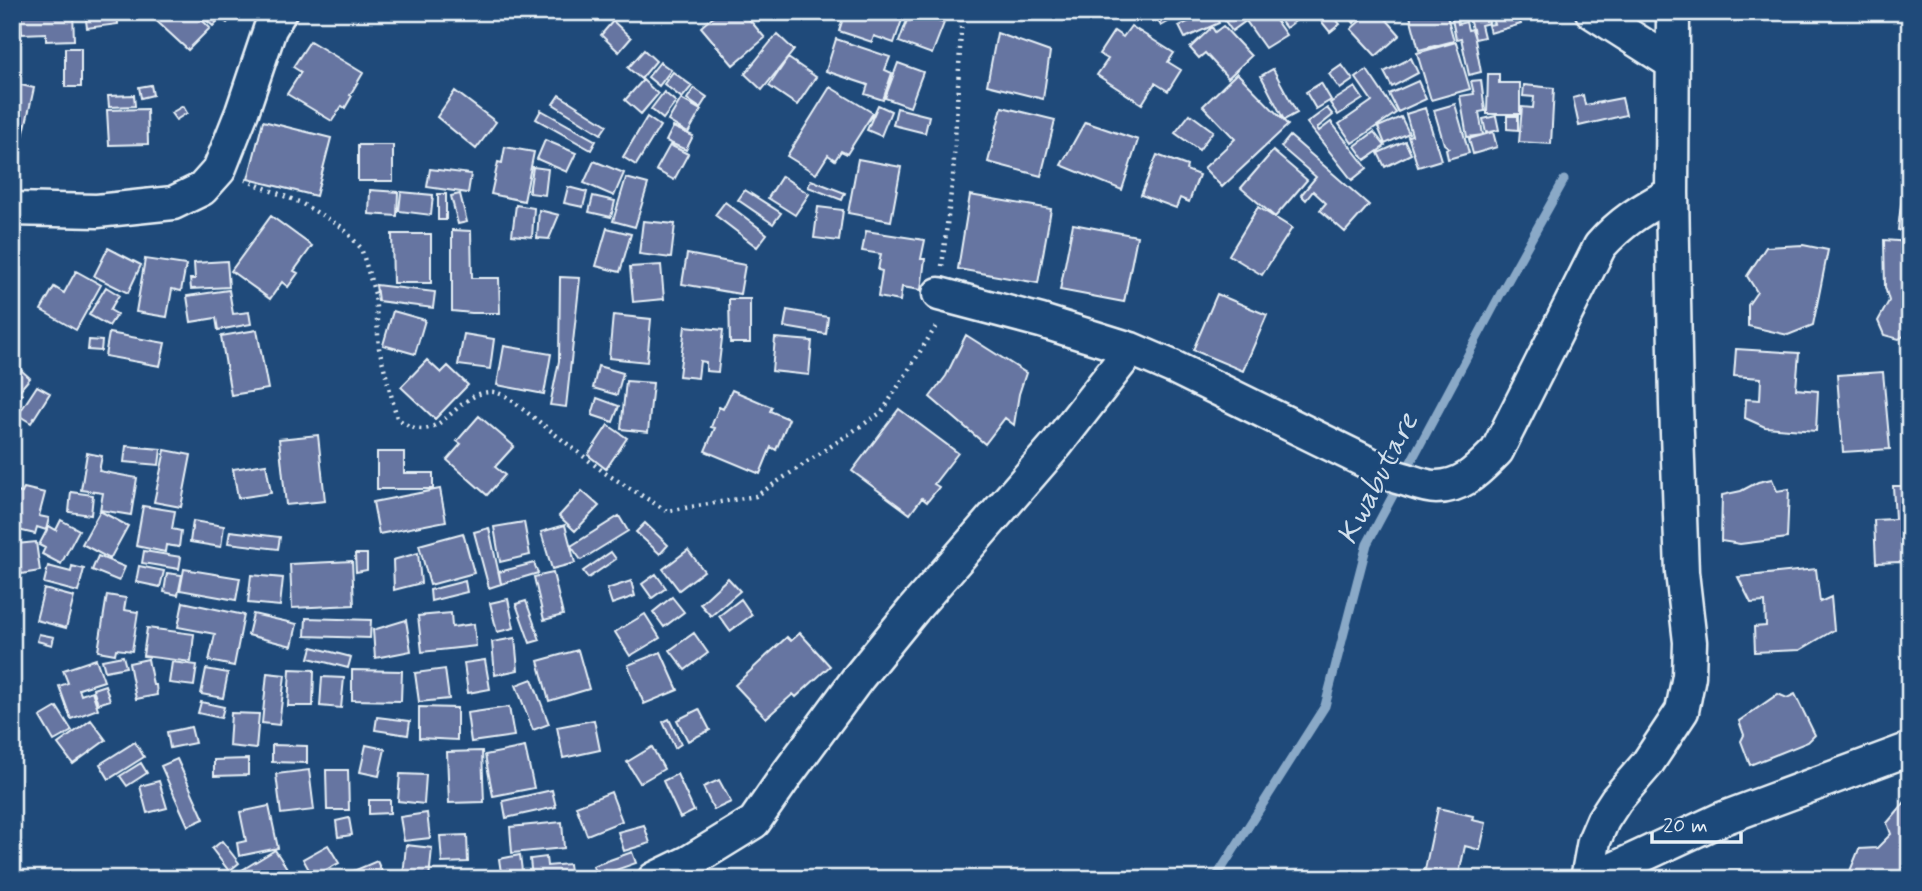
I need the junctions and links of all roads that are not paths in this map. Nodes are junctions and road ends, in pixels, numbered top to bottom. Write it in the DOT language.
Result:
graph roads {
  1 [pos="280,12"];
  2 [pos="1592,12"];
  3 [pos="1673,12"];
  4 [pos="1672,63"];
  5 [pos="1672,193"];
  6 [pos="12,209"];
  7 [pos="939,294"];
  8 [pos="1131,349"];
  9 [pos="1910,749"];
  10 [pos="654,879"];
  11 [pos="1587,879"];
  12 [pos="1592,879"];
  1 -- 6 [label="street"];
  2 -- 4 [label="street"];
  3 -- 4 [label="street"];
  4 -- 5 [label="street"];
  5 -- 8 [label="street"];
  5 -- 11 [label="street"];
  7 -- 8 [label="street"];
  8 -- 10 [label="street"];
  9 -- 12 [label="street"];
}
